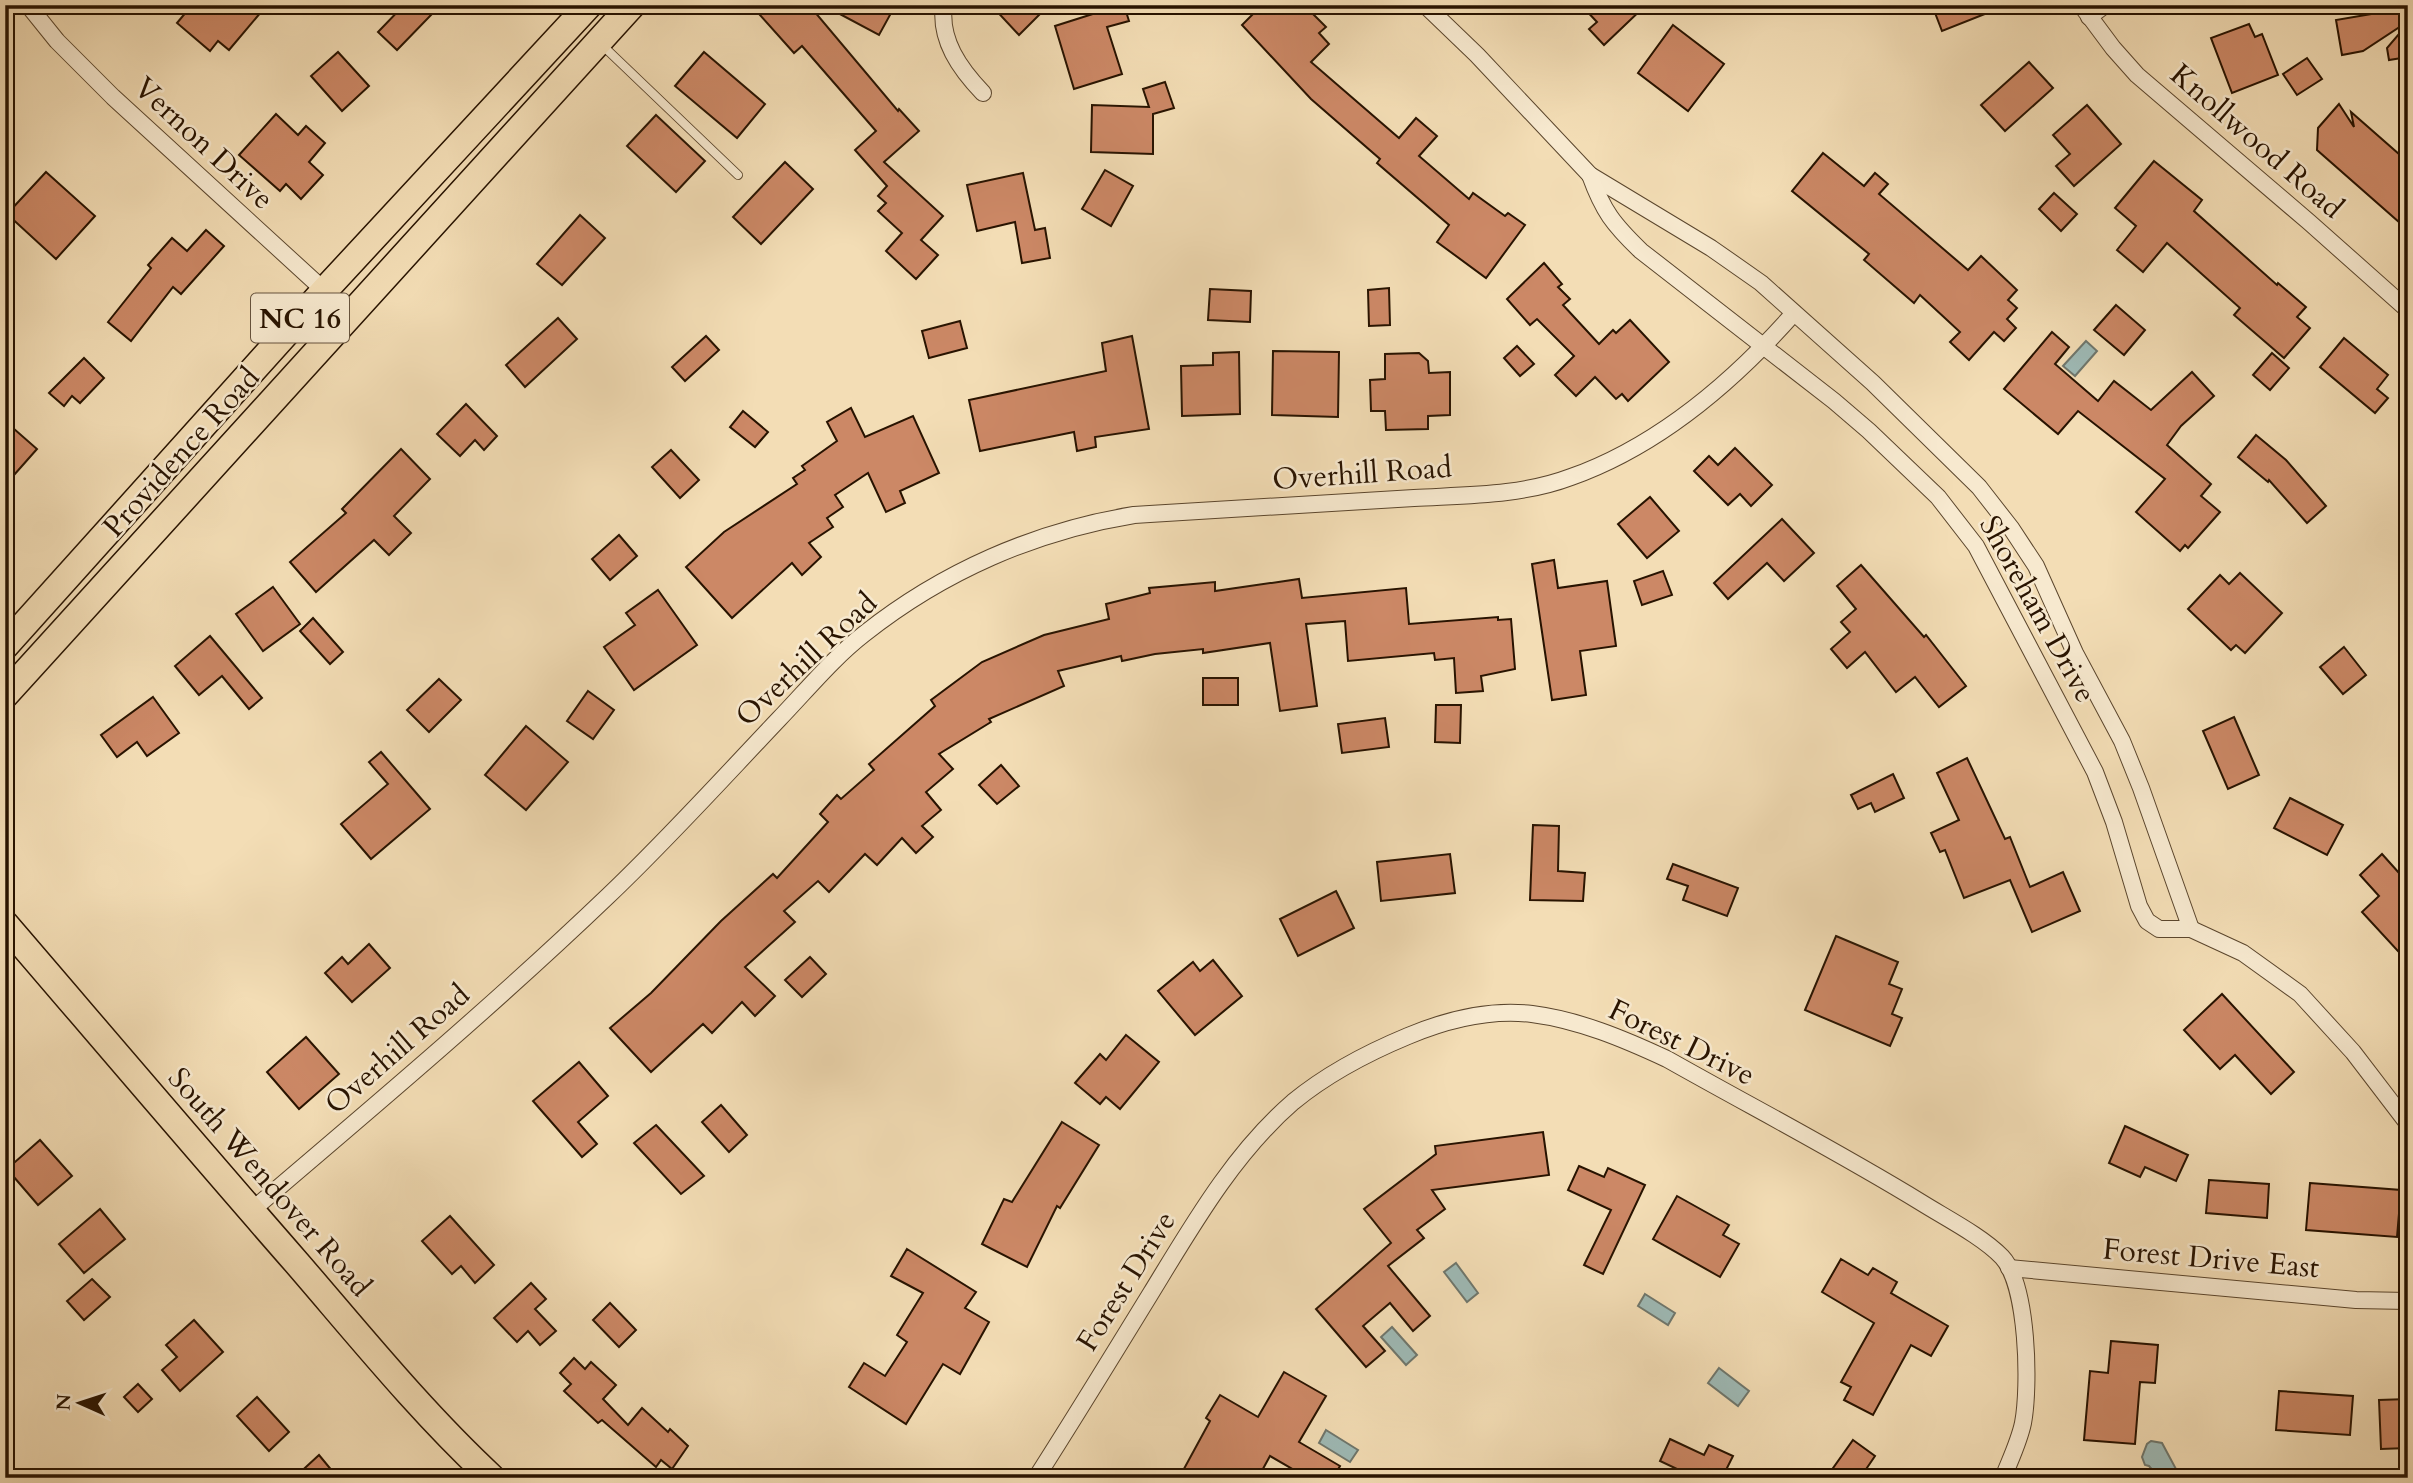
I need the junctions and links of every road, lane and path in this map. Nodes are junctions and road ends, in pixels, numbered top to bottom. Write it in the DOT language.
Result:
graph roads {
  1 [pos="28,5"];
  2 [pos="589,5"];
  3 [pos="632,5"];
  4 [pos="944,5"];
  5 [pos="1425,5"];
  6 [pos="2105,5"];
  7 [pos="2085,11"];
  8 [pos="599,42"];
  9 [pos="983,93"];
  10 [pos="738,175"];
  11 [pos="1590,175"];
  12 [pos="324,291"];
  13 [pos="2408,310"];
  14 [pos="1794,313"];
  15 [pos="350,314"];
  16 [pos="1764,347"];
  17 [pos="5,646"];
  18 [pos="5,695"];
  19 [pos="5,924"];
  20 [pos="2197,932"];
  21 [pos="2408,1124"];
  22 [pos="251,1211"];
  23 [pos="2009,1268"];
  24 [pos="2408,1301"];
  25 [pos="492,1478"];
  26 [pos="1037,1478"];
  27 [pos="2003,1478"];
  1 -- 12 [label="street, Vernon Drive"];
  2 -- 12 [label="main road, Providence Road / NC 16"];
  3 -- 8 [label="main road, Providence Road / NC 16"];
  4 -- 9 [label="street"];
  5 -- 11 [label="street, Shoreham Drive"];
  6 -- 7 [label="street"];
  7 -- 13 [label="street, Knollwood Road"];
  8 -- 10 [label="lane"];
  8 -- 15 [label="main road, Providence Road / NC 16"];
  11 -- 14 [label="street, Shoreham Drive"];
  11 -- 16 [label="street, Shoreham Drive"];
  12 -- 15 [label="street, Vernon Drive"];
  12 -- 17 [label="main road, Providence Road / NC 16"];
  14 -- 16 [label="street, Overhill Road"];
  14 -- 20 [label="street, Shoreham Drive"];
  15 -- 18 [label="main road, Providence Road / NC 16"];
  16 -- 20 [label="street, Shoreham Drive"];
  16 -- 22 [label="street, Overhill Road"];
  19 -- 22 [label="main road, South Wendover Road"];
  20 -- 21 [label="street"];
  22 -- 25 [label="main road, South Wendover Road"];
  23 -- 24 [label="street, Forest Drive East"];
  23 -- 26 [label="street, Forest Drive"];
  23 -- 27 [label="street, Forest Drive"];
}
